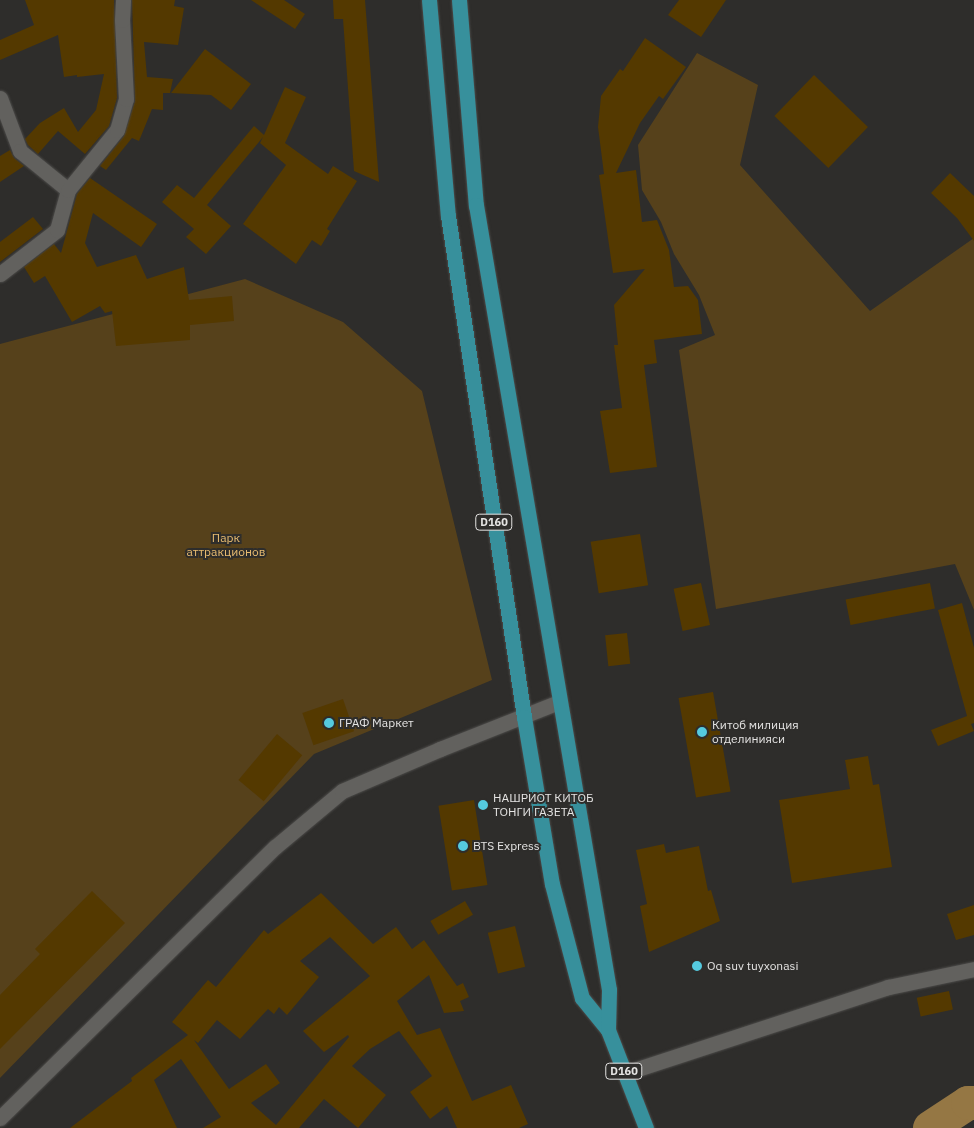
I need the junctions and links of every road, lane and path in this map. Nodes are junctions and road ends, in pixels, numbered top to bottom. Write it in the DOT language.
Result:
graph roads {
  1 [pos="123,0"];
  2 [pos="429,0"];
  3 [pos="459,0"];
  4 [pos="0,98"];
  5 [pos="68,190"];
  6 [pos="0,274"];
  7 [pos="559,702"];
  8 [pos="524,717"];
  9 [pos="974,969"];
  10 [pos="608,1030"];
  11 [pos="625,1073"];
  12 [pos="0,1118"];
  13 [pos="646,1128"];
  1 -- 5 [label="street"];
  2 -- 8 [label="main road, D160"];
  3 -- 7 [label="main road, D160"];
  4 -- 5 [label="street"];
  5 -- 6 [label="street"];
  7 -- 8 [label="street"];
  7 -- 10 [label="main road, D160"];
  8 -- 10 [label="main road, D160"];
  8 -- 12 [label="street"];
  9 -- 11 [label="street"];
  10 -- 11 [label="main road, D160"];
  11 -- 13 [label="main road, D160"];
}
